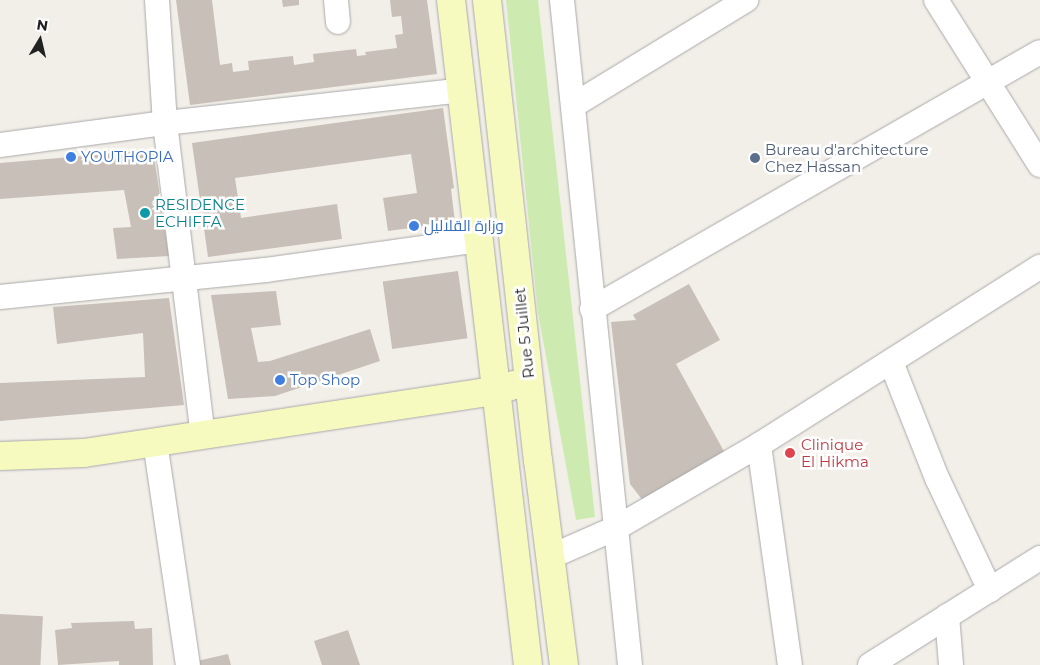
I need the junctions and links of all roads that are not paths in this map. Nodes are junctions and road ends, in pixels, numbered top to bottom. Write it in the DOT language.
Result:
graph roads {
  1 [pos="157,0"];
  2 [pos="451,0"];
  3 [pos="487,0"];
  4 [pos="562,0"];
  5 [pos="746,0"];
  6 [pos="936,0"];
  7 [pos="1040,52"];
  8 [pos="991,83"];
  9 [pos="462,90"];
  10 [pos="574,105"];
  11 [pos="165,123"];
  12 [pos="0,145"];
  13 [pos="1040,165"];
  14 [pos="479,240"];
  15 [pos="1040,268"];
  16 [pos="186,278"];
  17 [pos="0,297"];
  18 [pos="592,309"];
  19 [pos="891,362"];
  20 [pos="529,380"];
  21 [pos="496,391"];
  22 [pos="203,435"];
  23 [pos="155,442"];
  24 [pos="759,445"];
  25 [pos="0,456"];
  26 [pos="616,528"];
  27 [pos="550,558"];
  28 [pos="1040,558"];
  29 [pos="990,590"];
  30 [pos="947,616"];
  31 [pos="188,665"];
  32 [pos="528,665"];
  33 [pos="564,665"];
  34 [pos="630,665"];
  35 [pos="790,665"];
  36 [pos="870,665"];
  37 [pos="951,665"];
  1 -- 11 [label="street"];
  2 -- 9 [label="main road"];
  3 -- 20 [label="main road, Rue 5 Juillet"];
  4 -- 10 [label="street"];
  5 -- 10 [label="street"];
  6 -- 8 [label="street"];
  7 -- 8 [label="street"];
  8 -- 13 [label="street"];
  8 -- 18 [label="street"];
  9 -- 11 [label="street"];
  9 -- 14 [label="main road"];
  10 -- 18 [label="street"];
  11 -- 12 [label="street"];
  11 -- 16 [label="street"];
  14 -- 16 [label="street"];
  14 -- 21 [label="main road"];
  15 -- 19 [label="street"];
  16 -- 17 [label="street"];
  16 -- 22 [label="street"];
  18 -- 26 [label="street"];
  19 -- 24 [label="street"];
  19 -- 29 [label="street"];
  20 -- 21 [label="main road"];
  20 -- 27 [label="main road, Rue 5 Juillet"];
  21 -- 22 [label="main road"];
  21 -- 32 [label="main road"];
  22 -- 23 [label="main road"];
  23 -- 25 [label="main road"];
  23 -- 31 [label="street"];
  24 -- 26 [label="street"];
  24 -- 35 [label="street"];
  26 -- 27 [label="street"];
  26 -- 34 [label="street"];
  27 -- 33 [label="main road, Rue 5 Juillet"];
  28 -- 29 [label="street"];
  29 -- 30 [label="street"];
  30 -- 36 [label="street"];
  30 -- 37 [label="street"];
}
